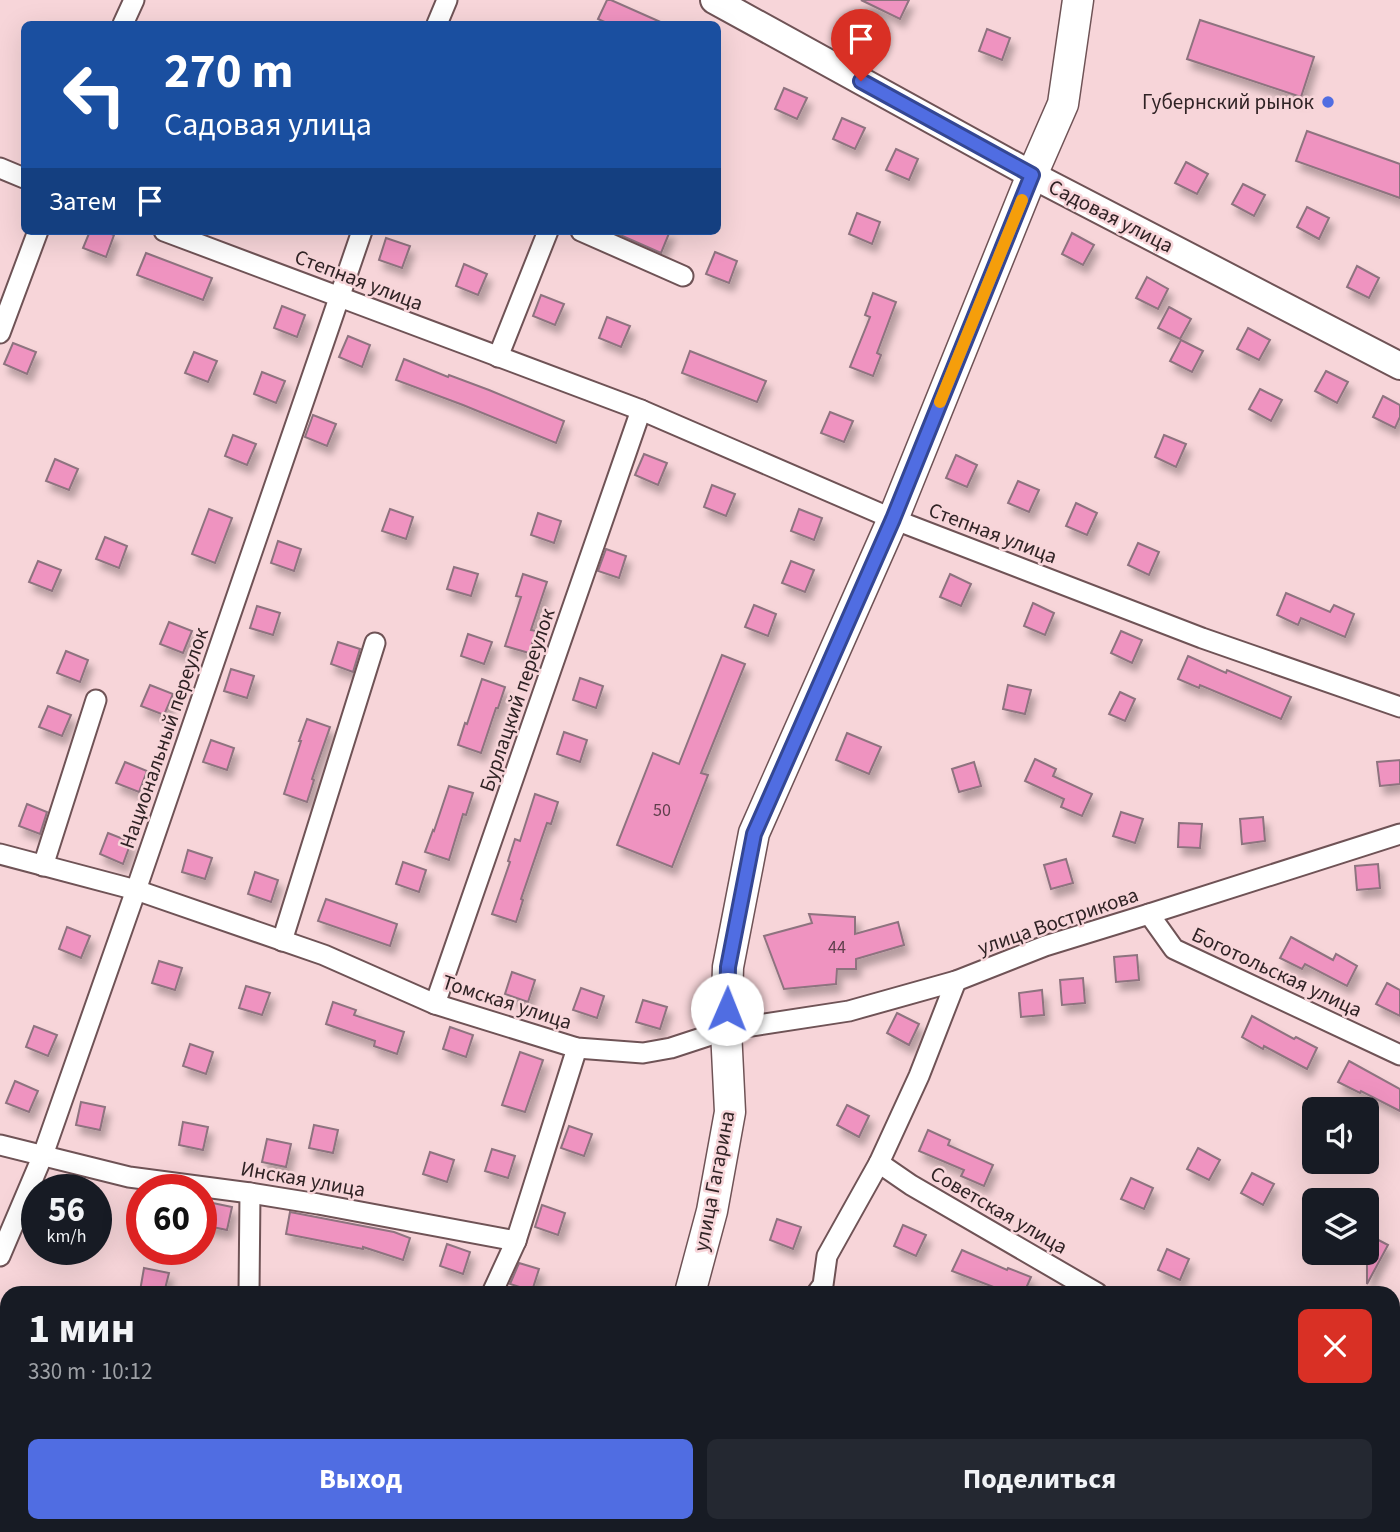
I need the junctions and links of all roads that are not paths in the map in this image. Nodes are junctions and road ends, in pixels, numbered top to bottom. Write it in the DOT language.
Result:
graph roads {
  1 [pos="134,0"];
  2 [pos="447,0"];
  3 [pos="714,0"];
  4 [pos="1078,0"];
  5 [pos="124,21"];
  6 [pos="439,21"];
  7 [pos="0,168"];
  8 [pos="1032,175"];
  9 [pos="21,177"];
  10 [pos="37,235"];
  11 [pos="175,235"];
  12 [pos="361,235"];
  13 [pos="546,235"];
  14 [pos="590,235"];
  15 [pos="683,276"];
  16 [pos="339,296"];
  17 [pos="0,333"];
  18 [pos="498,357"];
  19 [pos="1400,366"];
  20 [pos="641,410"];
  21 [pos="893,519"];
  22 [pos="375,643"];
  23 [pos="96,700"];
  24 [pos="1400,707"];
  25 [pos="1400,834"];
  26 [pos="0,854"];
  27 [pos="43,866"];
  28 [pos="136,890"];
  29 [pos="1149,914"];
  30 [pos="282,941"];
  31 [pos="956,981"];
  32 [pos="435,1004"];
  33 [pos="726,1030"];
  34 [pos="577,1048"];
  35 [pos="1400,1055"];
  36 [pos="0,1145"];
  37 [pos="43,1155"];
  38 [pos="879,1163"];
  39 [pos="250,1193"];
  40 [pos="516,1241"];
  41 [pos="0,1256"];
  42 [pos="249,1286"];
  43 [pos="495,1286"];
  44 [pos="692,1286"];
  45 [pos="822,1286"];
  46 [pos="1085,1286"];
  1 -- 5 [label="street"];
  2 -- 6 [label="street"];
  3 -- 8 [label="street, Садовая улица"];
  4 -- 8 [label="main road, улица Гагарина"];
  7 -- 9 [label="street"];
  8 -- 19 [label="street, Садовая улица"];
  8 -- 21 [label="main road, улица Гагарина"];
  10 -- 17 [label="street"];
  11 -- 16 [label="street, Степная улица"];
  12 -- 16 [label="street, Национальный переулок"];
  13 -- 18 [label="street"];
  14 -- 15 [label="street"];
  16 -- 18 [label="street, Степная улица"];
  16 -- 28 [label="street, Национальный переулок"];
  18 -- 20 [label="street, Степная улица"];
  20 -- 21 [label="street, Степная улица"];
  20 -- 32 [label="street, Бурлацкий переулок"];
  21 -- 24 [label="street, Степная улица"];
  21 -- 33 [label="main road, улица Гагарина"];
  22 -- 30 [label="street"];
  23 -- 27 [label="street"];
  25 -- 29 [label="street, улица Вострикова"];
  26 -- 27 [label="street, Томская улица"];
  27 -- 28 [label="street, Томская улица"];
  28 -- 30 [label="street, Томская улица"];
  28 -- 37 [label="street, Национальный переулок"];
  29 -- 31 [label="street, улица Вострикова"];
  29 -- 35 [label="street, Боготольская улица"];
  30 -- 32 [label="street, Томская улица"];
  31 -- 33 [label="street, улица Вострикова"];
  31 -- 38 [label="street"];
  32 -- 34 [label="street, Томская улица"];
  33 -- 34 [label="street, Томская улица"];
  33 -- 44 [label="main road, улица Гагарина"];
  34 -- 40 [label="street"];
  36 -- 37 [label="street, Инская улица"];
  37 -- 39 [label="street, Инская улица"];
  37 -- 41 [label="street, Национальный переулок"];
  38 -- 45 [label="street"];
  38 -- 46 [label="street, Советская улица"];
  39 -- 40 [label="street, Инская улица"];
  39 -- 42 [label="street"];
  40 -- 43 [label="street"];
}
